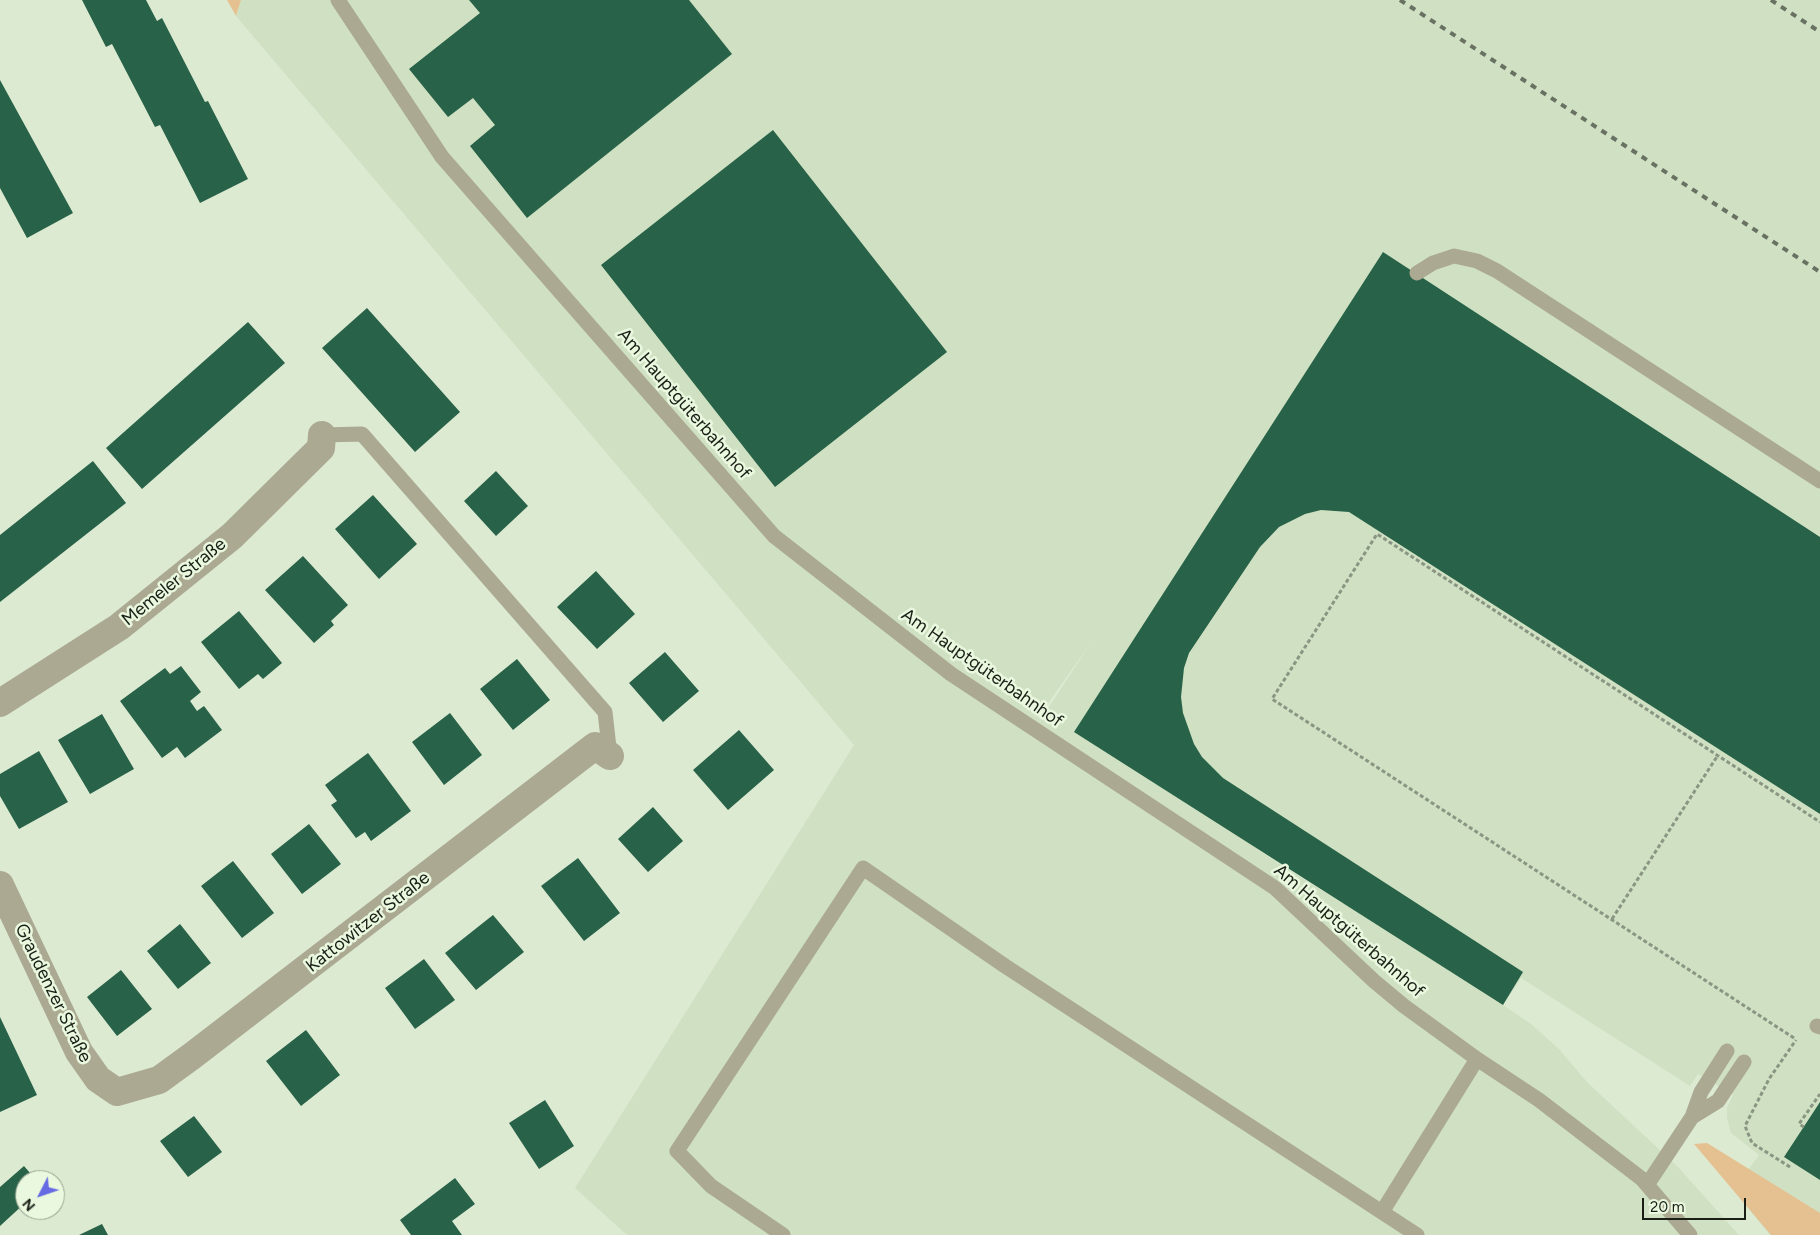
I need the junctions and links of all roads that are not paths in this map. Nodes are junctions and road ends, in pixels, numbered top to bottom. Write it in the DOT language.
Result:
graph roads {
  1 [pos="338,0"];
  2 [pos="1418,273"];
  3 [pos="322,435"];
  4 [pos="1820,481"];
  5 [pos="0,703"];
  6 [pos="610,756"];
  7 [pos="0,885"];
  8 [pos="1727,1051"];
  9 [pos="1477,1059"];
  10 [pos="1744,1062"];
  11 [pos="117,1092"];
  12 [pos="1692,1117"];
  13 [pos="1648,1185"];
  14 [pos="1382,1212"];
  15 [pos="783,1235"];
  16 [pos="1417,1235"];
  17 [pos="1690,1235"];
  1 -- 9 [label="lane, Am Hauptgüterbahnhof"];
  2 -- 4 [label="lane"];
  3 -- 5 [label="street, Memeler Straße"];
  3 -- 6 [label="lane"];
  6 -- 11 [label="street, Kattowitzer Straße"];
  7 -- 11 [label="street, Graudenzer Straße"];
  8 -- 12 [label="lane"];
  9 -- 13 [label="lane, Am Hauptgüterbahnhof"];
  9 -- 14 [label="lane"];
  10 -- 12 [label="lane"];
  12 -- 13 [label="lane"];
  13 -- 17 [label="lane, Am Hauptgüterbahnhof"];
  14 -- 15 [label="lane"];
  14 -- 16 [label="lane"];
}
